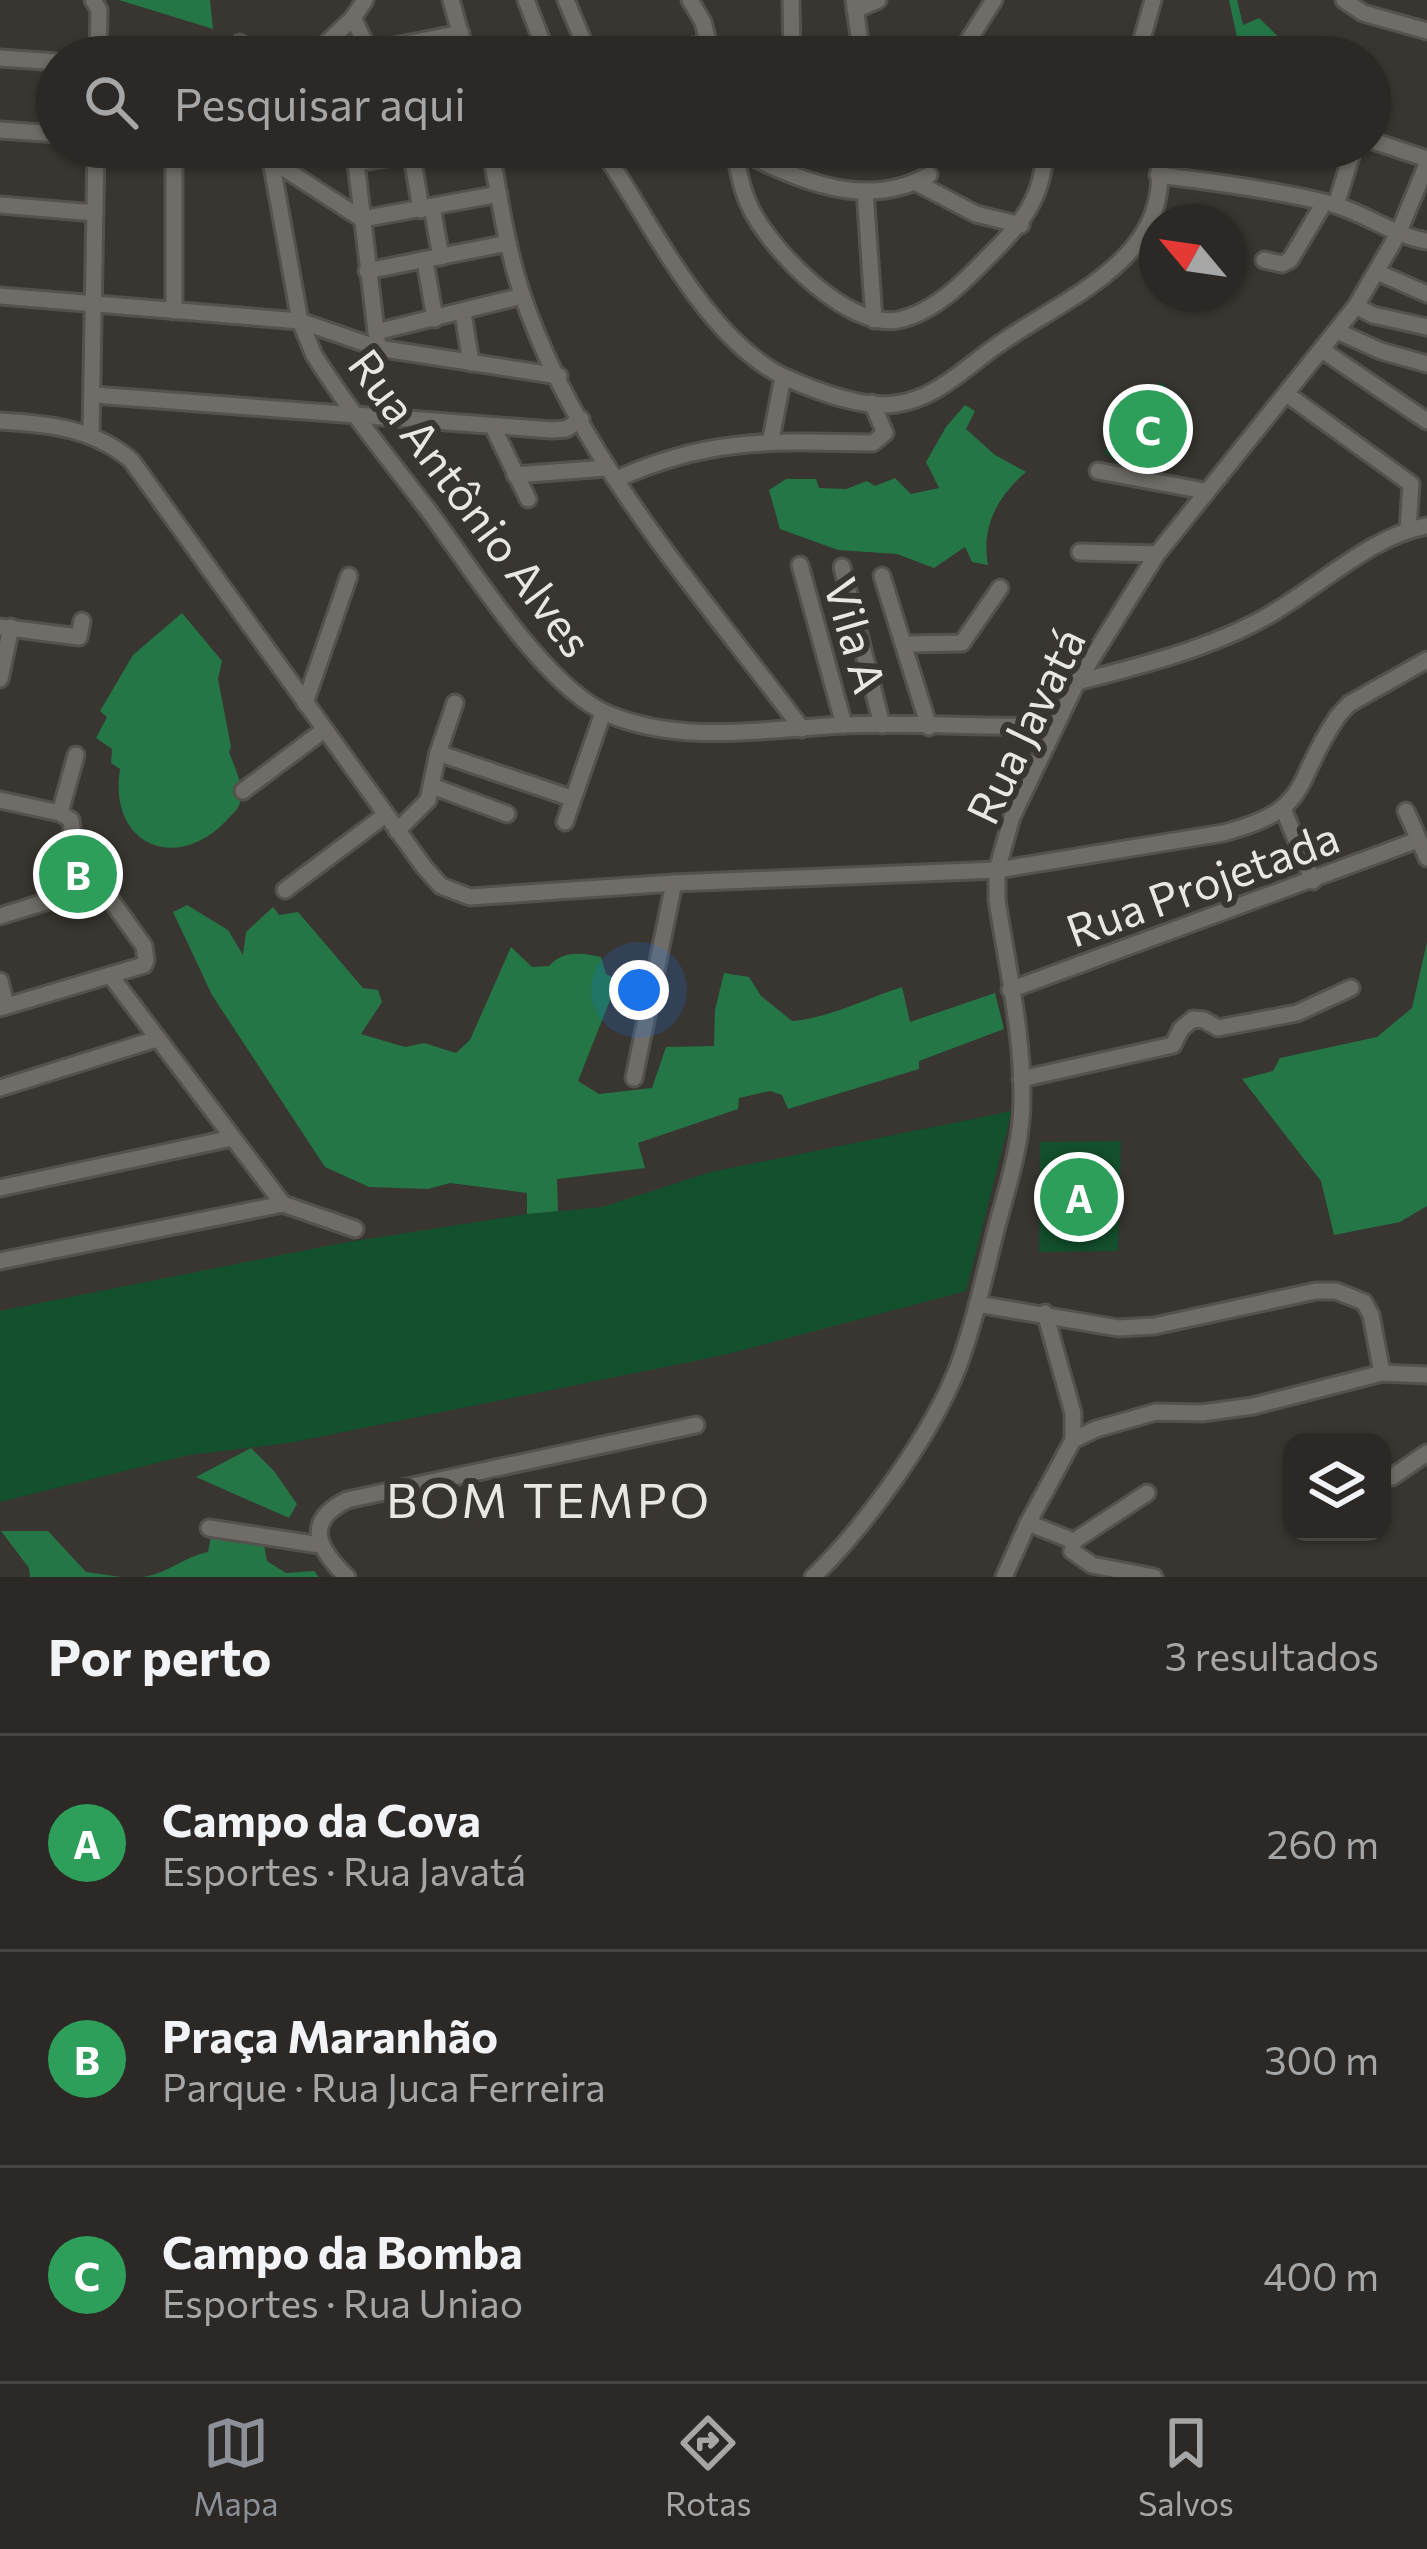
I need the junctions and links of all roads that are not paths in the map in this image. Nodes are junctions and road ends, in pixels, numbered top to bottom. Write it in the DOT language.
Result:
graph roads {
  1 [pos="93,0"];
  2 [pos="365,0"];
  3 [pos="451,0"];
  4 [pos="526,0"];
  5 [pos="566,0"];
  6 [pos="691,0"];
  7 [pos="791,0"];
  8 [pos="878,0"];
  9 [pos="994,0"];
  10 [pos="1153,0"];
  11 [pos="1344,0"];
  12 [pos="854,5"];
  13 [pos="353,18"];
  14 [pos="1427,31"];
  15 [pos="461,34"];
  16 [pos="98,36"];
  17 [pos="334,36"];
  18 [pos="360,36"];
  19 [pos="454,36"];
  20 [pos="540,36"];
  21 [pos="581,36"];
  22 [pos="705,36"];
  23 [pos="792,36"];
  24 [pos="859,36"];
  25 [pos="971,36"];
  26 [pos="1143,36"];
  27 [pos="0,58"];
  28 [pos="36,61"];
  29 [pos="0,130"];
  30 [pos="36,133"];
  31 [pos="1391,148"];
  32 [pos="1427,161"];
  33 [pos="96,168"];
  34 [pos="174,168"];
  35 [pos="272,168"];
  36 [pos="289,168"];
  37 [pos="354,168"];
  38 [pos="424,168"];
  39 [pos="494,168"];
  40 [pos="614,168"];
  41 [pos="738,168"];
  42 [pos="781,168"];
  43 [pos="1043,168"];
  44 [pos="1158,168"];
  45 [pos="1345,168"];
  46 [pos="1158,175"];
  47 [pos="865,191"];
  48 [pos="499,194"];
  49 [pos="1330,204"];
  50 [pos="0,205"];
  51 [pos="427,208"];
  52 [pos="95,213"];
  53 [pos="362,219"];
  54 [pos="1021,225"];
  55 [pos="1397,234"];
  56 [pos="1427,241"];
  57 [pos="508,243"];
  58 [pos="433,259"];
  59 [pos="1264,260"];
  60 [pos="367,271"];
  61 [pos="1377,272"];
  62 [pos="1427,294"];
  63 [pos="0,296"];
  64 [pos="522,296"];
  65 [pos="95,304"];
  66 [pos="1356,306"];
  67 [pos="174,311"];
  68 [pos="463,313"];
  69 [pos="435,320"];
  70 [pos="874,320"];
  71 [pos="300,322"];
  72 [pos="1427,327"];
  73 [pos="1337,331"];
  74 [pos="377,340"];
  75 [pos="1322,350"];
  76 [pos="471,362"];
  77 [pos="1427,364"];
  78 [pos="559,376"];
  79 [pos="784,376"];
  80 [pos="1288,394"];
  81 [pos="94,395"];
  82 [pos="872,403"];
  83 [pos="356,416"];
  84 [pos="581,419"];
  85 [pos="0,421"];
  86 [pos="1427,421"];
  87 [pos="494,427"];
  88 [pos="91,434"];
  89 [pos="771,439"];
  90 [pos="1098,471"];
  91 [pos="612,473"];
  92 [pos="515,475"];
  93 [pos="1205,491"];
  94 [pos="528,500"];
  95 [pos="1427,526"];
  96 [pos="1408,530"];
  97 [pos="1080,552"];
  98 [pos="1157,554"];
  99 [pos="800,565"];
  100 [pos="842,567"];
  101 [pos="349,575"];
  102 [pos="882,576"];
  103 [pos="1000,588"];
  104 [pos="82,622"];
  105 [pos="6,627"];
  106 [pos="904,644"];
  107 [pos="1427,660"];
  108 [pos="0,679"];
  109 [pos="1077,682"];
  110 [pos="304,703"];
  111 [pos="455,703"];
  112 [pos="603,713"];
  113 [pos="844,725"];
  114 [pos="882,725"];
  115 [pos="1054,726"];
  116 [pos="929,727"];
  117 [pos="802,729"];
  118 [pos="324,730"];
  119 [pos="438,753"];
  120 [pos="76,754"];
  121 [pos="432,786"];
  122 [pos="243,790"];
  123 [pos="571,798"];
  124 [pos="0,800"];
  125 [pos="1284,811"];
  126 [pos="1406,811"];
  127 [pos="60,813"];
  128 [pos="507,814"];
  129 [pos="384,816"];
  130 [pos="565,823"];
  131 [pos="397,831"];
  132 [pos="73,833"];
  133 [pos="1418,840"];
  134 [pos="1427,859"];
  135 [pos="997,870"];
  136 [pos="1313,881"];
  137 [pos="674,883"];
  138 [pos="100,885"];
  139 [pos="285,890"];
  140 [pos="58,897"];
  141 [pos="0,916"];
  142 [pos="110,975"];
  143 [pos="0,981"];
  144 [pos="1351,988"];
  145 [pos="1010,990"];
  146 [pos="3,1006"];
  147 [pos="156,1039"];
  148 [pos="634,1078"];
  149 [pos="1021,1079"];
  150 [pos="0,1088"];
  151 [pos="232,1138"];
  152 [pos="0,1188"];
  153 [pos="283,1204"];
  154 [pos="356,1229"];
  155 [pos="0,1261"];
  156 [pos="977,1304"];
  157 [pos="1045,1313"];
  158 [pos="1382,1373"];
  159 [pos="1427,1375"];
  160 [pos="695,1425"];
  161 [pos="1073,1440"];
  162 [pos="1427,1453"];
  163 [pos="1392,1477"];
  164 [pos="1147,1493"];
  165 [pos="1028,1522"];
  166 [pos="209,1528"];
  167 [pos="1074,1541"];
  168 [pos="320,1545"];
  169 [pos="347,1577"];
  170 [pos="813,1577"];
  171 [pos="1004,1577"];
  172 [pos="1154,1577"];
  1 -- 16 [label="street"];
  2 -- 13 [label="street"];
  3 -- 15 [label="street"];
  4 -- 20 [label="street"];
  5 -- 21 [label="street"];
  6 -- 22 [label="street"];
  7 -- 23 [label="street"];
  8 -- 12 [label="street"];
  9 -- 25 [label="street"];
  10 -- 26 [label="street"];
  11 -- 14 [label="street"];
  12 -- 24 [label="street"];
  13 -- 17 [label="street"];
  13 -- 18 [label="street"];
  15 -- 19 [label="street"];
  27 -- 28 [label="street"];
  29 -- 30 [label="street"];
  31 -- 32 [label="street"];
  32 -- 55 [label="street, Rua Javatá"];
  33 -- 52 [label="street"];
  34 -- 67 [label="street"];
  35 -- 71 [label="street, Rua Antônio Alves"];
  36 -- 53 [label="street"];
  37 -- 53 [label="street"];
  38 -- 51 [label="street"];
  39 -- 48 [label="street"];
  40 -- 79 [label="street"];
  41 -- 70 [label="street"];
  42 -- 47 [label="street"];
  43 -- 54 [label="street"];
  44 -- 46 [label="street"];
  45 -- 49 [label="street"];
  46 -- 49 [label="street"];
  46 -- 82 [label="street"];
  47 -- 54 [label="street"];
  47 -- 70 [label="street"];
  48 -- 51 [label="street"];
  48 -- 57 [label="street"];
  49 -- 55 [label="street"];
  49 -- 59 [label="street"];
  50 -- 52 [label="street"];
  51 -- 53 [label="street"];
  51 -- 58 [label="street"];
  52 -- 65 [label="street"];
  53 -- 60 [label="street"];
  54 -- 70 [label="street"];
  55 -- 56 [label="street"];
  55 -- 61 [label="street, Rua Javatá"];
  57 -- 58 [label="street"];
  57 -- 64 [label="street"];
  58 -- 60 [label="street"];
  58 -- 69 [label="street"];
  60 -- 74 [label="street"];
  61 -- 62 [label="street"];
  61 -- 66 [label="street, Rua Javatá"];
  63 -- 65 [label="street"];
  64 -- 68 [label="street"];
  64 -- 78 [label="street"];
  65 -- 67 [label="street"];
  65 -- 81 [label="street"];
  66 -- 72 [label="street"];
  66 -- 73 [label="street, Rua Javatá"];
  67 -- 71 [label="street"];
  68 -- 69 [label="street"];
  68 -- 76 [label="street"];
  69 -- 74 [label="street"];
  71 -- 74 [label="street"];
  71 -- 83 [label="street, Rua Antônio Alves"];
  73 -- 75 [label="street, Rua Javatá"];
  73 -- 77 [label="street"];
  74 -- 76 [label="street"];
  75 -- 80 [label="street, Rua Javatá"];
  75 -- 86 [label="street"];
  76 -- 78 [label="street"];
  78 -- 84 [label="street"];
  79 -- 82 [label="street"];
  79 -- 89 [label="street"];
  80 -- 93 [label="street, Rua Javatá"];
  80 -- 96 [label="street"];
  81 -- 83 [label="street"];
  81 -- 88 [label="street"];
  82 -- 89 [label="street"];
  83 -- 87 [label="street"];
  83 -- 112 [label="street, Rua Antônio Alves"];
  84 -- 87 [label="street"];
  84 -- 91 [label="street"];
  85 -- 88 [label="street"];
  87 -- 92 [label="street"];
  88 -- 110 [label="street"];
  89 -- 91 [label="street"];
  90 -- 93 [label="street"];
  91 -- 92 [label="street"];
  91 -- 117 [label="street"];
  92 -- 94 [label="street"];
  93 -- 98 [label="street, Rua Javatá"];
  95 -- 96 [label="street"];
  96 -- 109 [label="street"];
  97 -- 98 [label="street"];
  98 -- 109 [label="street, Rua Javatá"];
  99 -- 113 [label="street, Vila A"];
  100 -- 114 [label="street"];
  101 -- 110 [label="street"];
  102 -- 106 [label="street"];
  103 -- 106 [label="street"];
  104 -- 105 [label="street"];
  105 -- 108 [label="street"];
  106 -- 116 [label="street"];
  107 -- 125 [label="street"];
  109 -- 115 [label="street, Rua Javatá"];
  110 -- 118 [label="street"];
  111 -- 119 [label="street"];
  112 -- 117 [label="street, Rua Antônio Alves"];
  112 -- 123 [label="street"];
  113 -- 114 [label="street, Rua Antônio Alves"];
  113 -- 117 [label="street, Rua Antônio Alves"];
  114 -- 116 [label="street, Rua Antônio Alves"];
  115 -- 116 [label="street, Rua Antônio Alves"];
  115 -- 135 [label="street, Rua Javatá"];
  118 -- 122 [label="street"];
  118 -- 129 [label="street"];
  119 -- 121 [label="street"];
  119 -- 123 [label="street"];
  120 -- 127 [label="street"];
  121 -- 128 [label="street"];
  121 -- 131 [label="street"];
  123 -- 130 [label="street"];
  124 -- 127 [label="street"];
  125 -- 135 [label="street"];
  125 -- 136 [label="street"];
  126 -- 133 [label="street"];
  127 -- 132 [label="street"];
  129 -- 131 [label="street"];
  129 -- 139 [label="street"];
  131 -- 137 [label="street"];
  132 -- 138 [label="street"];
  132 -- 140 [label="street"];
  133 -- 134 [label="street"];
  133 -- 136 [label="street, Rua Projetada"];
  135 -- 137 [label="street"];
  135 -- 145 [label="street, Rua Javatá"];
  136 -- 145 [label="street, Rua Projetada"];
  137 -- 148 [label="street"];
  138 -- 140 [label="street"];
  138 -- 142 [label="street"];
  140 -- 141 [label="street"];
  142 -- 146 [label="street"];
  142 -- 147 [label="street"];
  143 -- 146 [label="street"];
  144 -- 149 [label="street"];
  145 -- 149 [label="street, Rua Javatá"];
  147 -- 150 [label="street"];
  147 -- 151 [label="street"];
  149 -- 156 [label="street, Rua Javatá"];
  151 -- 152 [label="street"];
  151 -- 153 [label="street"];
  153 -- 154 [label="street"];
  153 -- 155 [label="street"];
  156 -- 157 [label="street"];
  156 -- 170 [label="street, Rua Javatá"];
  157 -- 158 [label="street"];
  157 -- 161 [label="street"];
  158 -- 159 [label="street"];
  158 -- 161 [label="street"];
  160 -- 168 [label="street"];
  161 -- 165 [label="street"];
  162 -- 163 [label="street"];
  164 -- 167 [label="street"];
  165 -- 167 [label="street"];
  165 -- 171 [label="street"];
  166 -- 168 [label="street"];
  167 -- 172 [label="street"];
  168 -- 169 [label="street"];
}
